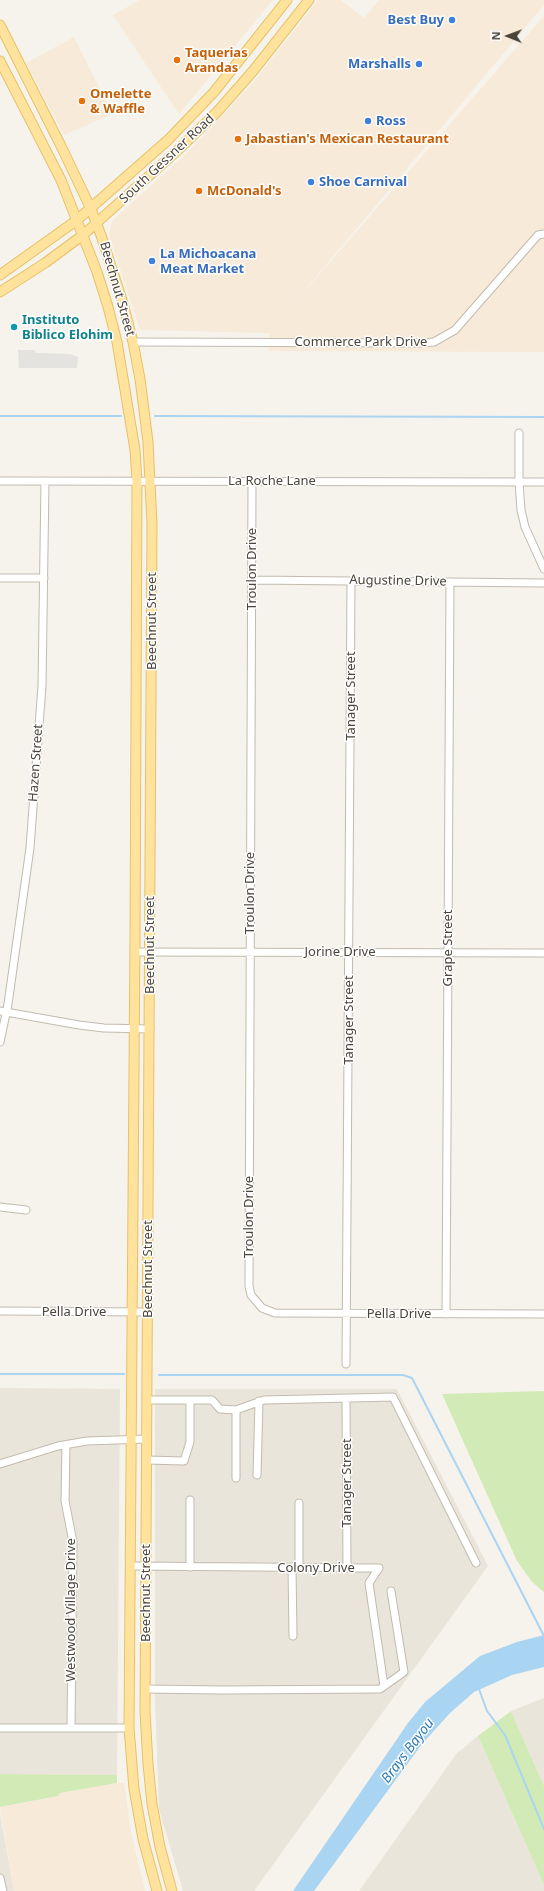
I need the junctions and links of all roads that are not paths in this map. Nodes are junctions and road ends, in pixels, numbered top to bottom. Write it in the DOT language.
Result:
graph roads {
  1 [pos="287,0"];
  2 [pos="308,0"];
  3 [pos="0,25"];
  4 [pos="0,61"];
  5 [pos="43,111"];
  6 [pos="30,119"];
  7 [pos="91,209"];
  8 [pos="77,220"];
  9 [pos="97,224"];
  10 [pos="544,234"];
  11 [pos="83,235"];
  12 [pos="0,275"];
  13 [pos="0,292"];
  14 [pos="132,342"];
  15 [pos="519,432"];
  16 [pos="0,481"];
  17 [pos="45,481"];
  18 [pos="137,481"];
  19 [pos="150,481"];
  20 [pos="252,481"];
  21 [pos="519,482"];
  22 [pos="544,482"];
  23 [pos="544,569"];
  24 [pos="0,578"];
  25 [pos="44,578"];
  26 [pos="252,580"];
  27 [pos="351,581"];
  28 [pos="450,582"];
  29 [pos="544,583"];
  30 [pos="136,630"];
  31 [pos="152,630"];
  32 [pos="136,799"];
  33 [pos="151,799"];
  34 [pos="135,952"];
  35 [pos="150,952"];
  36 [pos="250,952"];
  37 [pos="349,952"];
  38 [pos="448,953"];
  39 [pos="544,953"];
  40 [pos="3,1012"];
  41 [pos="134,1029"];
  42 [pos="150,1029"];
  43 [pos="0,1042"];
  44 [pos="133,1171"];
  45 [pos="148,1171"];
  46 [pos="0,1207"];
  47 [pos="26,1210"];
  48 [pos="256,1303"];
  49 [pos="0,1311"];
  50 [pos="132,1312"];
  51 [pos="148,1312"];
  52 [pos="346,1314"];
  53 [pos="446,1314"];
  54 [pos="544,1314"];
  55 [pos="346,1364"];
  56 [pos="346,1399"];
  57 [pos="147,1400"];
  58 [pos="190,1400"];
  59 [pos="259,1401"];
  60 [pos="236,1410"];
  61 [pos="132,1439"];
  62 [pos="147,1439"];
  63 [pos="66,1445"];
  64 [pos="147,1460"];
  65 [pos="0,1464"];
  66 [pos="257,1475"];
  67 [pos="236,1478"];
  68 [pos="190,1500"];
  69 [pos="299,1503"];
  70 [pos="476,1563"];
  71 [pos="131,1566"];
  72 [pos="146,1567"];
  73 [pos="190,1567"];
  74 [pos="296,1567"];
  75 [pos="347,1568"];
  76 [pos="391,1591"];
  77 [pos="293,1636"];
  78 [pos="130,1670"];
  79 [pos="146,1670"];
  80 [pos="384,1686"];
  81 [pos="146,1688"];
  82 [pos="0,1728"];
  83 [pos="71,1728"];
  84 [pos="130,1728"];
  85 [pos="150,1786"];
  86 [pos="134,1789"];
  87 [pos="0,1878"];
  88 [pos="3,1891"];
  89 [pos="157,1891"];
  90 [pos="172,1891"];
  1 -- 7 [label="main road, South Gessner Road"];
  2 -- 9 [label="main road, South Gessner Road"];
  3 -- 5 [label="main road, Beechnut Street"];
  4 -- 6 [label="main road, Beechnut Street"];
  5 -- 6 [label="main road"];
  5 -- 7 [label="main road, Beechnut Street"];
  6 -- 8 [label="main road, Beechnut Street"];
  7 -- 8 [label="main road, South Gessner Road"];
  7 -- 9 [label="main road, Beechnut Street"];
  8 -- 11 [label="main road, Beechnut Street"];
  8 -- 12 [label="main road, South Gessner Road"];
  9 -- 11 [label="main road, South Gessner Road"];
  9 -- 14 [label="main road, Beechnut Street"];
  10 -- 14 [label="street, Commerce Park Drive"];
  11 -- 13 [label="main road, South Gessner Road"];
  11 -- 18 [label="main road, Beechnut Street"];
  14 -- 19 [label="main road, Beechnut Street"];
  15 -- 21 [label="street"];
  16 -- 17 [label="street, La Roche Lane"];
  17 -- 18 [label="street, La Roche Lane"];
  17 -- 25 [label="street, Hazen Street"];
  18 -- 19 [label="street, La Roche Lane"];
  18 -- 30 [label="main road, Beechnut Street"];
  19 -- 20 [label="street, La Roche Lane"];
  19 -- 31 [label="main road, Beechnut Street"];
  20 -- 21 [label="street, La Roche Lane"];
  20 -- 26 [label="street, Troulon Drive"];
  21 -- 22 [label="street, La Roche Lane"];
  21 -- 23 [label="street"];
  24 -- 25 [label="street"];
  25 -- 40 [label="street, Hazen Street"];
  26 -- 27 [label="street, Augustine Drive"];
  26 -- 36 [label="street, Troulon Drive"];
  27 -- 28 [label="street, Augustine Drive"];
  27 -- 37 [label="street, Tanager Street"];
  28 -- 29 [label="street, Augustine Drive"];
  28 -- 38 [label="street, Grape Street"];
  30 -- 31 [label="main road"];
  30 -- 32 [label="main road, Beechnut Street"];
  31 -- 33 [label="main road, Beechnut Street"];
  32 -- 33 [label="main road"];
  32 -- 34 [label="main road, Beechnut Street"];
  33 -- 35 [label="main road, Beechnut Street"];
  34 -- 35 [label="street, Jorine Drive"];
  34 -- 41 [label="main road, Beechnut Street"];
  35 -- 36 [label="street, Jorine Drive"];
  35 -- 42 [label="main road, Beechnut Street"];
  36 -- 37 [label="street, Jorine Drive"];
  36 -- 48 [label="street, Troulon Drive"];
  37 -- 38 [label="street, Jorine Drive"];
  37 -- 52 [label="street, Tanager Street"];
  38 -- 39 [label="street, Jorine Drive"];
  38 -- 53 [label="street, Grape Street"];
  40 -- 41 [label="street"];
  40 -- 43 [label="street, Hazen Street"];
  41 -- 42 [label="street"];
  41 -- 44 [label="main road, Beechnut Street"];
  42 -- 45 [label="main road, Beechnut Street"];
  44 -- 45 [label="main road"];
  44 -- 50 [label="main road, Beechnut Street"];
  45 -- 51 [label="main road, Beechnut Street"];
  46 -- 47 [label="street"];
  48 -- 52 [label="street, Pella Drive"];
  49 -- 50 [label="street, Pella Drive"];
  50 -- 51 [label="street, Pella Drive"];
  50 -- 61 [label="main road, Beechnut Street"];
  51 -- 57 [label="main road, Beechnut Street"];
  52 -- 53 [label="street, Pella Drive"];
  52 -- 55 [label="street, Tanager Street"];
  53 -- 54 [label="street, Pella Drive"];
  56 -- 59 [label="street"];
  56 -- 70 [label="street"];
  56 -- 75 [label="street, Tanager Street"];
  57 -- 58 [label="street"];
  57 -- 62 [label="main road, Beechnut Street"];
  58 -- 60 [label="street"];
  58 -- 64 [label="street"];
  59 -- 60 [label="street"];
  59 -- 66 [label="street"];
  60 -- 67 [label="street"];
  61 -- 62 [label="street"];
  61 -- 63 [label="street"];
  61 -- 71 [label="main road, Beechnut Street"];
  62 -- 64 [label="main road, Beechnut Street"];
  63 -- 65 [label="street"];
  63 -- 83 [label="street, Westwood Village Drive"];
  64 -- 72 [label="main road, Beechnut Street"];
  68 -- 73 [label="street"];
  69 -- 74 [label="street"];
  71 -- 72 [label="street, Colony Drive"];
  71 -- 78 [label="main road, Beechnut Street"];
  72 -- 73 [label="street, Colony Drive"];
  72 -- 79 [label="main road, Beechnut Street"];
  73 -- 74 [label="street, Colony Drive"];
  74 -- 75 [label="street, Colony Drive"];
  74 -- 77 [label="street"];
  75 -- 80 [label="street, Colony Drive"];
  76 -- 80 [label="street"];
  78 -- 79 [label="main road"];
  78 -- 84 [label="main road, Beechnut Street"];
  79 -- 81 [label="main road, Beechnut Street"];
  80 -- 81 [label="street"];
  81 -- 85 [label="main road, Beechnut Street"];
  82 -- 83 [label="street"];
  83 -- 84 [label="street"];
  84 -- 86 [label="main road, Beechnut Street"];
  85 -- 86 [label="main road"];
  85 -- 90 [label="main road, Beechnut Street"];
  86 -- 89 [label="main road, Beechnut Street"];
  87 -- 88 [label="street"];
}
